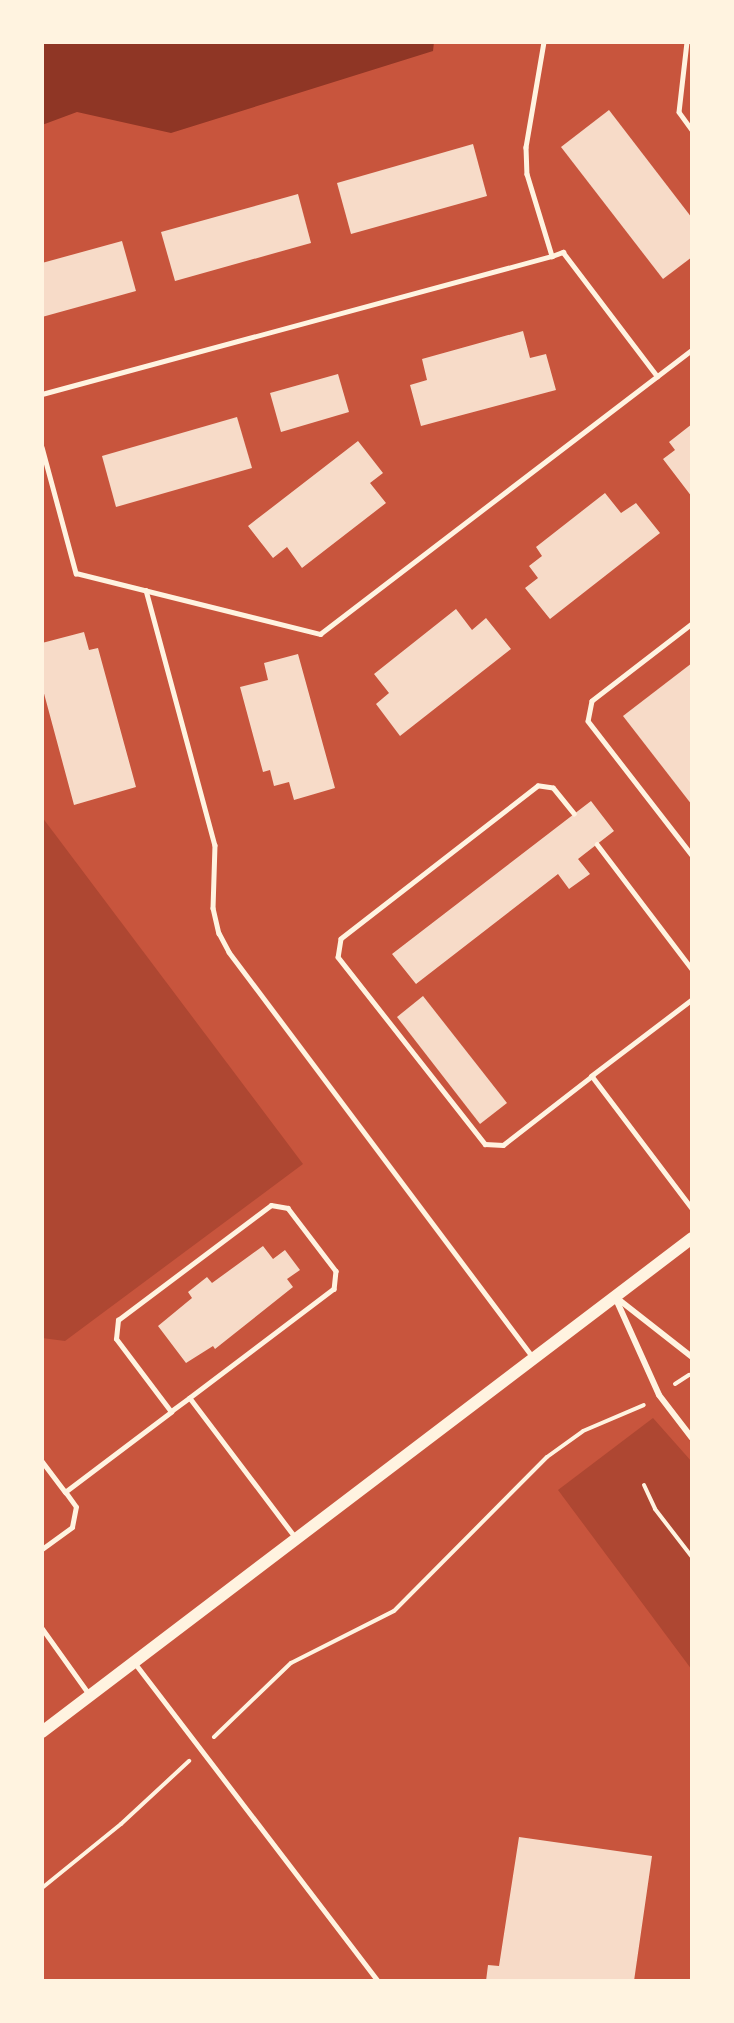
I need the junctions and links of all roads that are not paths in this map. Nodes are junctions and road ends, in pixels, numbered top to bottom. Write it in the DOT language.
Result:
graph roads {
  1 [pos="544,42"];
  2 [pos="687,42"];
  3 [pos="692,130"];
  4 [pos="552,256"];
  5 [pos="692,350"];
  6 [pos="657,376"];
  7 [pos="42,394"];
  8 [pos="42,447"];
  9 [pos="146,590"];
  10 [pos="692,624"];
  11 [pos="574,814"];
  12 [pos="597,844"];
  13 [pos="692,855"];
  14 [pos="692,969"];
  15 [pos="692,999"];
  16 [pos="592,1076"];
  17 [pos="692,1208"];
  18 [pos="692,1238"];
  19 [pos="615,1297"];
  20 [pos="692,1357"];
  21 [pos="534,1358"];
  22 [pos="190,1398"];
  23 [pos="171,1412"];
  24 [pos="692,1438"];
  25 [pos="42,1461"];
  26 [pos="65,1492"];
  27 [pos="296,1540"];
  28 [pos="42,1549"];
  29 [pos="42,1628"];
  30 [pos="135,1663"];
  31 [pos="90,1696"];
  32 [pos="42,1732"];
  33 [pos="378,1981"];
  1 -- 4 [label="lane"];
  2 -- 3 [label="lane"];
  4 -- 6 [label="lane"];
  4 -- 7 [label="lane"];
  5 -- 6 [label="lane"];
  6 -- 9 [label="lane"];
  8 -- 9 [label="lane"];
  9 -- 21 [label="lane"];
  10 -- 13 [label="lane"];
  11 -- 16 [label="lane"];
  12 -- 14 [label="lane"];
  15 -- 16 [label="lane"];
  16 -- 17 [label="lane"];
  18 -- 19 [label="main road"];
  19 -- 20 [label="street"];
  19 -- 21 [label="main road"];
  19 -- 24 [label="street"];
  21 -- 27 [label="main road"];
  22 -- 23 [label="lane"];
  22 -- 23 [label="lane"];
  22 -- 27 [label="lane"];
  23 -- 26 [label="lane"];
  25 -- 26 [label="lane"];
  26 -- 28 [label="lane"];
  27 -- 30 [label="main road"];
  29 -- 31 [label="lane"];
  30 -- 31 [label="main road"];
  30 -- 33 [label="lane"];
  31 -- 32 [label="main road"];
}
